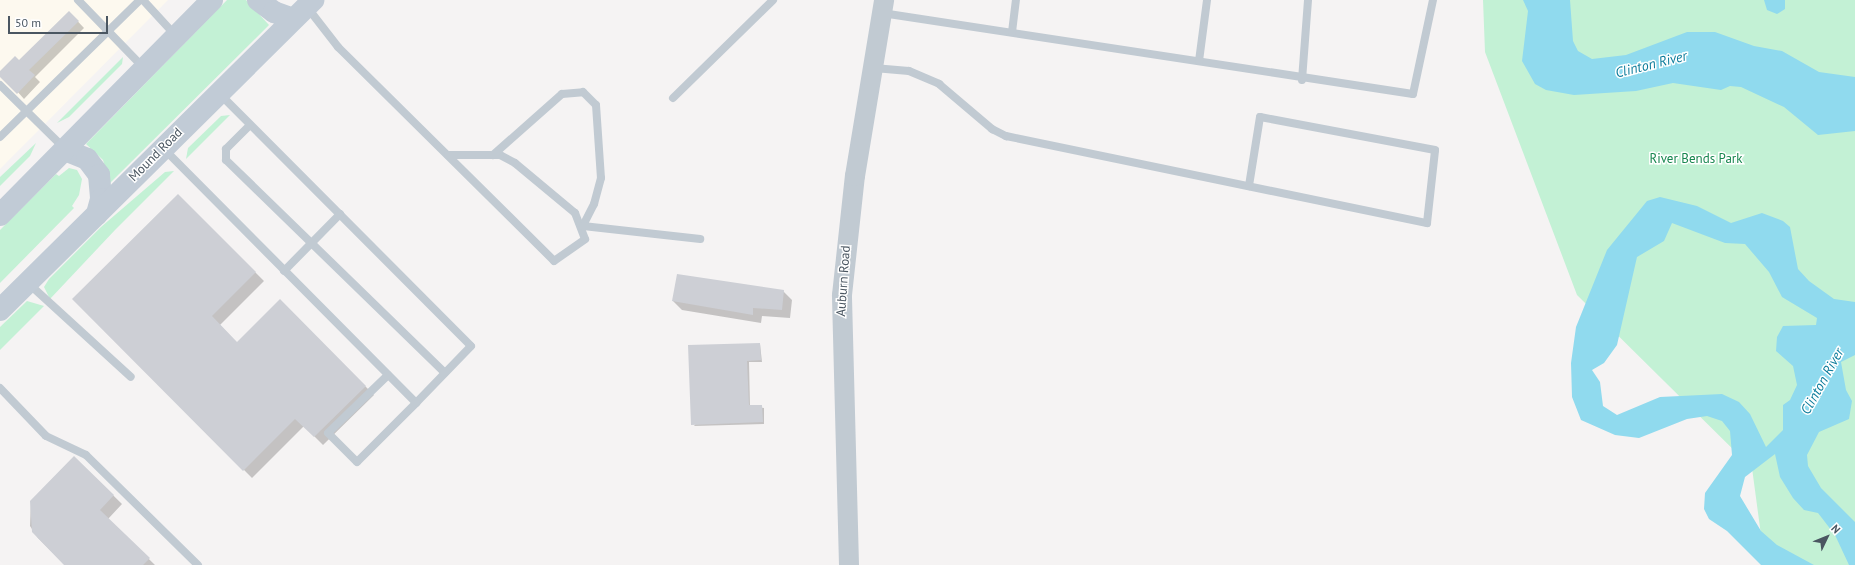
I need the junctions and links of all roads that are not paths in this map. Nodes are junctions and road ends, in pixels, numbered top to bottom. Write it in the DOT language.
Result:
graph roads {
  1 [pos="78,0"];
  2 [pos="212,0"];
  3 [pos="258,0"];
  4 [pos="773,0"];
  5 [pos="1016,0"];
  6 [pos="1207,0"];
  7 [pos="1308,0"];
  8 [pos="1433,0"];
  9 [pos="142,1"];
  10 [pos="878,4"];
  11 [pos="304,8"];
  12 [pos="106,31"];
  13 [pos="1012,32"];
  14 [pos="177,37"];
  15 [pos="1199,61"];
  16 [pos="874,68"];
  17 [pos="145,69"];
  18 [pos="1302,80"];
  19 [pos="0,85"];
  20 [pos="219,92"];
  21 [pos="673,98"];
  22 [pos="25,109"];
  23 [pos="250,125"];
  24 [pos="0,137"];
  25 [pos="163,148"];
  26 [pos="66,150"];
  27 [pos="448,155"];
  28 [pos="493,155"];
  29 [pos="1249,186"];
  30 [pos="96,214"];
  31 [pos="340,214"];
  32 [pos="0,215"];
  33 [pos="583,226"];
  34 [pos="700,239"];
  35 [pos="312,243"];
  36 [pos="284,270"];
  37 [pos="27,283"];
  38 [pos="0,310"];
  39 [pos="445,373"];
  40 [pos="388,375"];
  41 [pos="131,377"];
  42 [pos="0,388"];
  43 [pos="416,403"];
  44 [pos="198,565"];
  45 [pos="849,565"];
  1 -- 12 [label="lane"];
  2 -- 14 [label="main road"];
  3 -- 11 [label="main road"];
  4 -- 21 [label="lane"];
  5 -- 13 [label="lane"];
  6 -- 15 [label="lane"];
  7 -- 18 [label="lane"];
  8 -- 18 [label="lane"];
  9 -- 12 [label="lane"];
  9 -- 14 [label="lane"];
  10 -- 13 [label="lane"];
  10 -- 16 [label="street, Auburn Road"];
  11 -- 20 [label="main road, Mound Road"];
  11 -- 27 [label="lane"];
  12 -- 17 [label="lane"];
  12 -- 22 [label="lane"];
  13 -- 15 [label="lane"];
  14 -- 17 [label="main road"];
  15 -- 18 [label="lane"];
  16 -- 29 [label="lane"];
  16 -- 45 [label="street, Auburn Road"];
  17 -- 26 [label="main road"];
  19 -- 22 [label="lane"];
  20 -- 23 [label="lane"];
  20 -- 25 [label="main road, Mound Road"];
  22 -- 24 [label="lane"];
  22 -- 26 [label="lane"];
  23 -- 31 [label="lane"];
  23 -- 35 [label="lane"];
  25 -- 30 [label="main road, Mound Road"];
  25 -- 36 [label="lane"];
  26 -- 30 [label="main road"];
  26 -- 32 [label="main road"];
  27 -- 28 [label="lane"];
  27 -- 33 [label="lane"];
  28 -- 33 [label="lane"];
  28 -- 33 [label="lane"];
  29 -- 29 [label="lane"];
  30 -- 37 [label="main road, Mound Road"];
  31 -- 35 [label="lane"];
  31 -- 39 [label="lane"];
  33 -- 34 [label="lane"];
  35 -- 36 [label="lane"];
  35 -- 39 [label="lane"];
  36 -- 40 [label="lane"];
  37 -- 38 [label="main road, Mound Road"];
  37 -- 41 [label="lane"];
  39 -- 43 [label="lane"];
  40 -- 43 [label="lane"];
  40 -- 43 [label="lane"];
  42 -- 44 [label="lane"];
}
